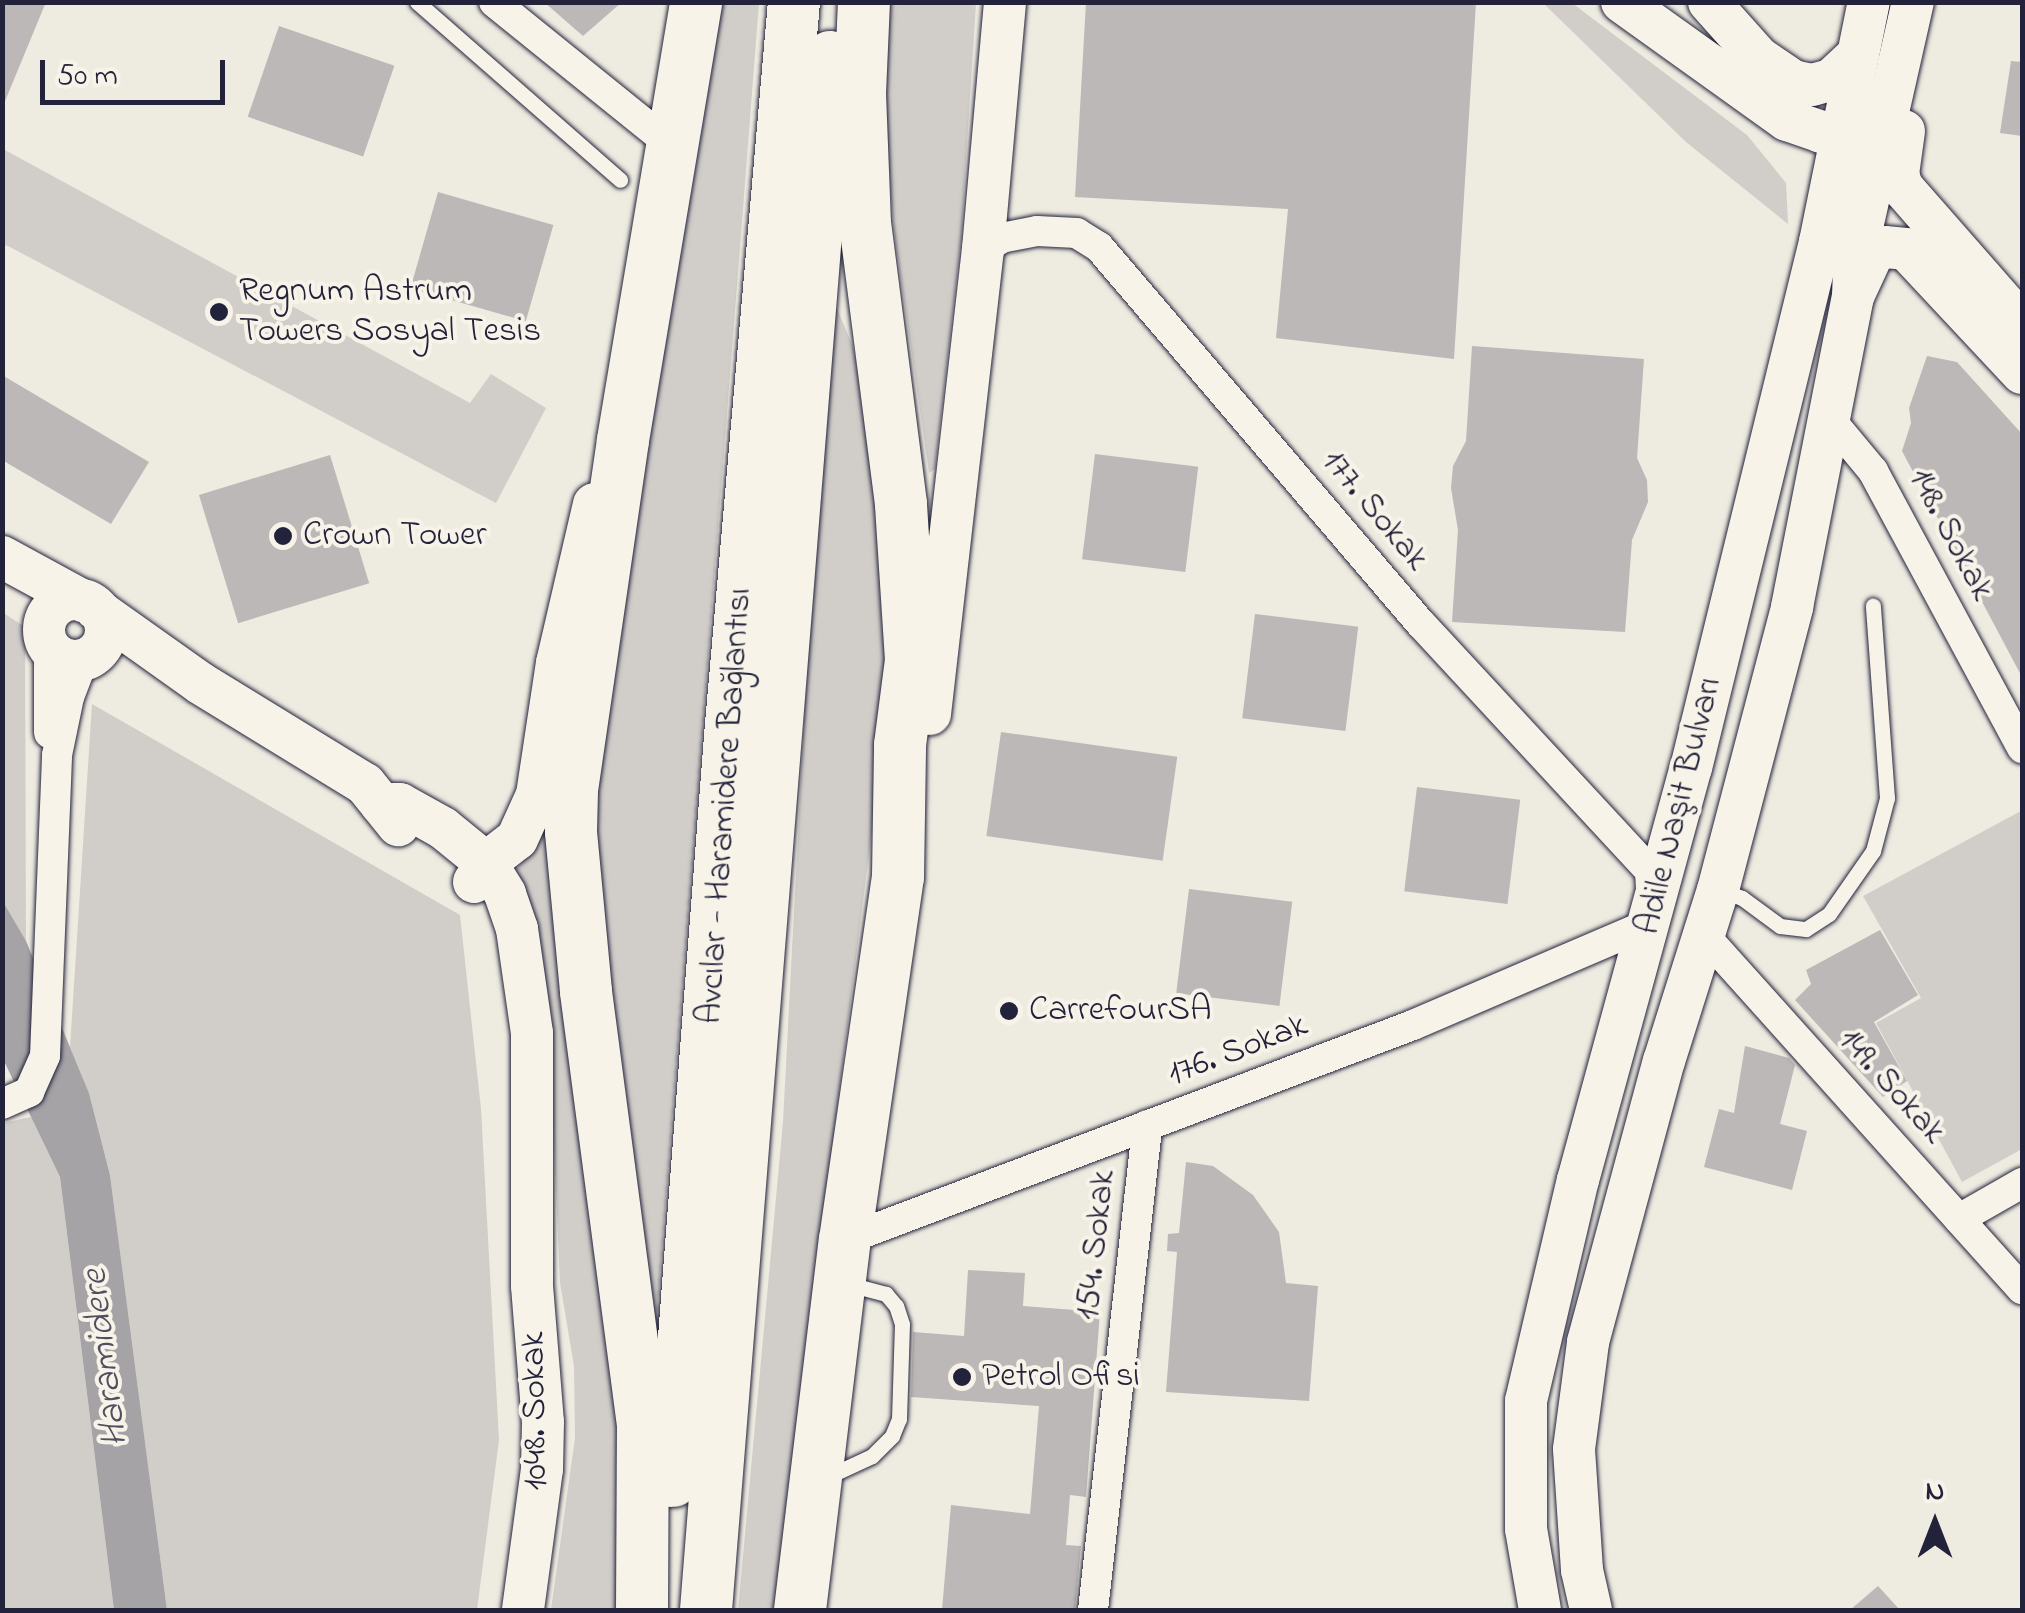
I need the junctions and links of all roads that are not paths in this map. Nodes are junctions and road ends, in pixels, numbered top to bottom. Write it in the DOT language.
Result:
graph roads {
  1 [pos="494,2"];
  2 [pos="696,2"];
  3 [pos="794,2"];
  4 [pos="834,2"];
  5 [pos="864,2"];
  6 [pos="1005,2"];
  7 [pos="1622,2"];
  8 [pos="1709,2"];
  9 [pos="1869,2"];
  10 [pos="1915,2"];
  11 [pos="420,4"];
  12 [pos="1858,55"];
  13 [pos="1746,95"];
  14 [pos="1886,121"];
  15 [pos="1842,136"];
  16 [pos="674,147"];
  17 [pos="620,180"];
  18 [pos="983,249"];
  19 [pos="1809,285"];
  20 [pos="1853,297"];
  21 [pos="2022,324"];
  22 [pos="2022,373"];
  23 [pos="1830,418"];
  24 [pos="623,440"];
  25 [pos="2,557"];
  26 [pos="2,566"];
  27 [pos="91,605"];
  28 [pos="1874,606"];
  29 [pos="68,645"];
  30 [pos="200,683"];
  31 [pos="2022,748"];
  32 [pos="480,873"];
  33 [pos="898,876"];
  34 [pos="1718,890"];
  35 [pos="1653,922"];
  36 [pos="1704,935"];
  37 [pos="2,1104"];
  38 [pos="1147,1125"];
  39 [pos="1578,1180"];
  40 [pos="2022,1183"];
  41 [pos="1628,1194"];
  42 [pos="1959,1219"];
  43 [pos="842,1261"];
  44 [pos="2022,1289"];
  45 [pos="816,1482"];
  46 [pos="523,1610"];
  47 [pos="642,1610"];
  48 [pos="664,1610"];
  49 [pos="706,1610"];
  50 [pos="800,1610"];
  51 [pos="1094,1610"];
  52 [pos="1540,1610"];
  53 [pos="1591,1610"];
  1 -- 16 [label="street"];
  2 -- 16 [label="highway"];
  3 -- 48 [label="highway, Avcılar - Haramidere Bağlantısı"];
  4 -- 49 [label="highway, Avcılar - Haramidere Bağlantısı"];
  5 -- 33 [label="highway"];
  6 -- 18 [label="main road"];
  7 -- 13 [label="main road"];
  8 -- 12 [label="main road"];
  9 -- 12 [label="main road, Adile Naşit Bulvarı"];
  10 -- 14 [label="main road, Adile Naşit Bulvarı"];
  10 -- 21 [label="main road"];
  11 -- 17 [label="lane"];
  12 -- 15 [label="main road, Adile Naşit Bulvarı"];
  13 -- 15 [label="main road"];
  13 -- 19 [label="main road"];
  14 -- 15 [label="main road"];
  14 -- 20 [label="main road, Adile Naşit Bulvarı"];
  15 -- 19 [label="main road, Adile Naşit Bulvarı"];
  16 -- 24 [label="highway"];
  18 -- 33 [label="main road"];
  18 -- 35 [label="street, 177. Sokak"];
  19 -- 35 [label="main road, Adile Naşit Bulvarı"];
  20 -- 22 [label="main road"];
  20 -- 23 [label="main road, Adile Naşit Bulvarı"];
  23 -- 31 [label="street, 148. Sokak"];
  23 -- 34 [label="main road, Adile Naşit Bulvarı"];
  24 -- 32 [label="main road"];
  24 -- 47 [label="highway"];
  25 -- 27 [label="main road"];
  26 -- 29 [label="main road"];
  27 -- 29 [label="main road"];
  27 -- 30 [label="main road"];
  28 -- 34 [label="lane"];
  29 -- 30 [label="main road"];
  29 -- 37 [label="street"];
  30 -- 32 [label="main road"];
  32 -- 46 [label="main road, 1048. Sokak"];
  33 -- 43 [label="highway"];
  34 -- 36 [label="main road, Adile Naşit Bulvarı"];
  35 -- 36 [label="main road"];
  35 -- 38 [label="street, 176. Sokak"];
  35 -- 39 [label="main road, Adile Naşit Bulvarı"];
  36 -- 41 [label="main road, Adile Naşit Bulvarı"];
  36 -- 42 [label="street, 149. Sokak"];
  38 -- 43 [label="street, 176. Sokak"];
  38 -- 51 [label="street, 154. Sokak"];
  39 -- 41 [label="main road"];
  39 -- 52 [label="main road, Adile Naşit Bulvarı"];
  40 -- 42 [label="street"];
  41 -- 53 [label="main road, Adile Naşit Bulvarı"];
  42 -- 44 [label="street, 149. Sokak"];
  43 -- 45 [label="highway"];
  43 -- 45 [label="lane"];
  45 -- 50 [label="highway"];
}
